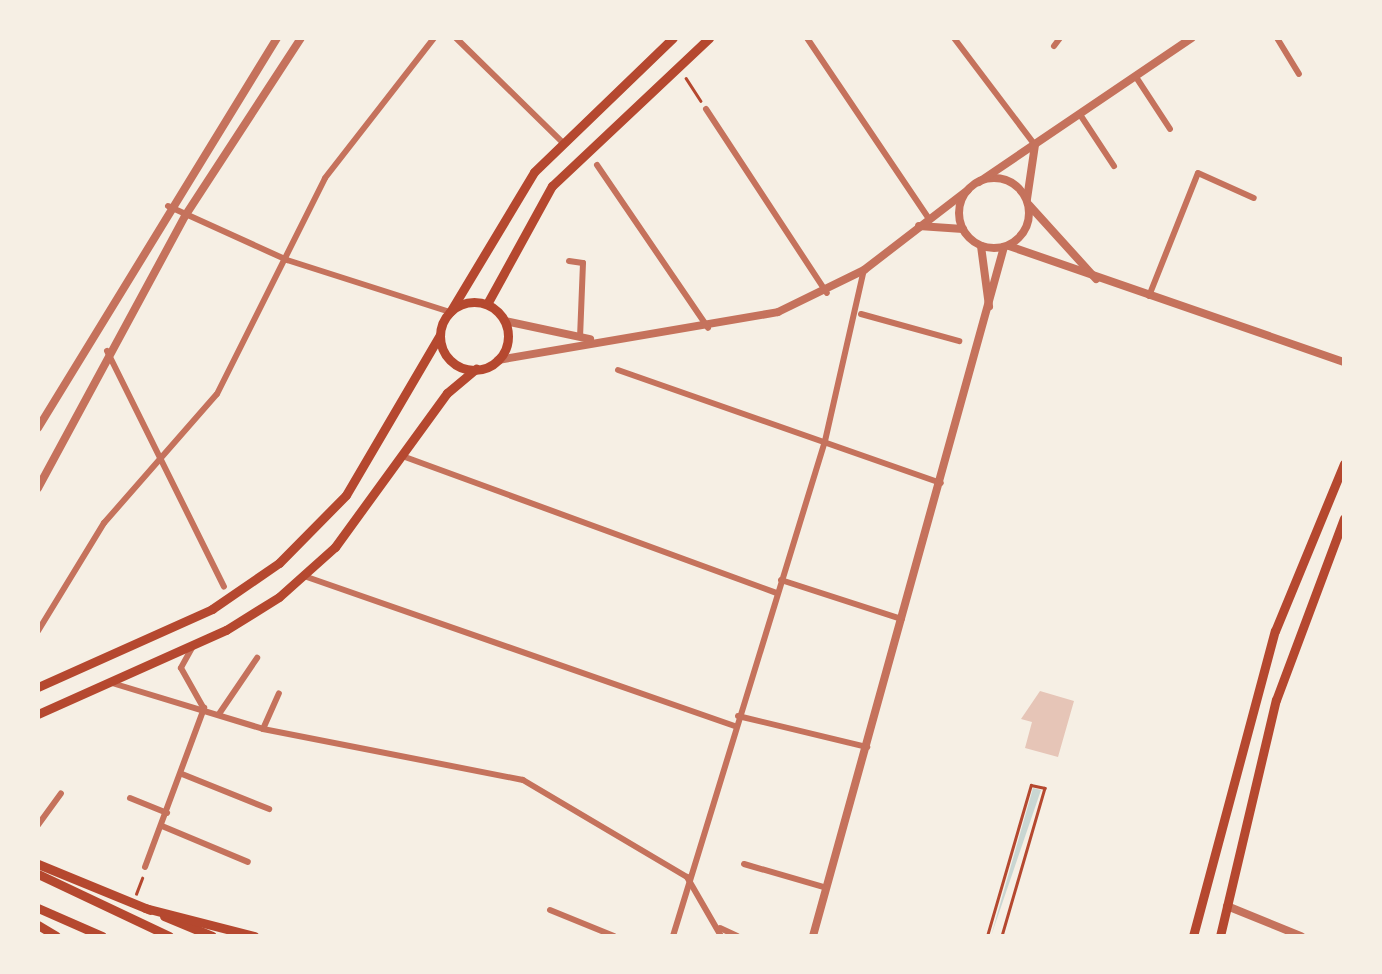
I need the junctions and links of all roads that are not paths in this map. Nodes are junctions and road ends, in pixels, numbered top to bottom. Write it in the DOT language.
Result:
graph roads {
  1 [pos="277,38"];
  2 [pos="301,38"];
  3 [pos="434,38"];
  4 [pos="456,38"];
  5 [pos="673,38"];
  6 [pos="708,38"];
  7 [pos="806,38"];
  8 [pos="954,38"];
  9 [pos="1060,38"];
  10 [pos="1189,38"];
  11 [pos="1276,38"];
  12 [pos="1054,46"];
  13 [pos="1300,74"];
  14 [pos="1136,77"];
  15 [pos="706,108"];
  16 [pos="1080,116"];
  17 [pos="1170,129"];
  18 [pos="561,140"];
  19 [pos="1035,145"];
  20 [pos="596,165"];
  21 [pos="1114,166"];
  22 [pos="979,182"];
  23 [pos="968,190"];
  24 [pos="1254,198"];
  25 [pos="1028,202"];
  26 [pos="168,206"];
  27 [pos="185,216"];
  28 [pos="929,218"];
  29 [pos="918,226"];
  30 [pos="963,229"];
  31 [pos="981,246"];
  32 [pos="1006,246"];
  33 [pos="287,260"];
  34 [pos="570,261"];
  35 [pos="864,270"];
  36 [pos="1099,282"];
  37 [pos="827,293"];
  38 [pos="1149,296"];
  39 [pos="487,304"];
  40 [pos="989,310"];
  41 [pos="450,312"];
  42 [pos="861,314"];
  43 [pos="505,321"];
  44 [pos="708,328"];
  45 [pos="440,335"];
  46 [pos="580,337"];
  47 [pos="594,340"];
  48 [pos="959,341"];
  49 [pos="107,350"];
  50 [pos="498,360"];
  51 [pos="1344,362"];
  52 [pos="476,370"];
  53 [pos="618,370"];
  54 [pos="38,428"];
  55 [pos="825,441"];
  56 [pos="162,454"];
  57 [pos="404,457"];
  58 [pos="1344,464"];
  59 [pos="942,484"];
  60 [pos="38,488"];
  61 [pos="1344,518"];
  62 [pos="304,576"];
  63 [pos="781,580"];
  64 [pos="224,587"];
  65 [pos="777,594"];
  66 [pos="903,619"];
  67 [pos="38,631"];
  68 [pos="1274,631"];
  69 [pos="1296,638"];
  70 [pos="193,646"];
  71 [pos="257,658"];
  72 [pos="111,682"];
  73 [pos="38,688"];
  74 [pos="279,693"];
  75 [pos="204,708"];
  76 [pos="38,714"];
  77 [pos="219,714"];
  78 [pos="738,716"];
  79 [pos="735,726"];
  80 [pos="264,729"];
  81 [pos="866,748"];
  82 [pos="182,774"];
  83 [pos="60,792"];
  84 [pos="130,798"];
  85 [pos="269,809"];
  86 [pos="167,813"];
  87 [pos="38,825"];
  88 [pos="162,826"];
  89 [pos="248,862"];
  90 [pos="38,864"];
  91 [pos="744,864"];
  92 [pos="146,867"];
  93 [pos="38,874"];
  94 [pos="688,878"];
  95 [pos="826,888"];
  96 [pos="1227,906"];
  97 [pos="38,908"];
  98 [pos="146,908"];
  99 [pos="550,910"];
  100 [pos="38,925"];
  101 [pos="718,927"];
  102 [pos="597,933"];
  103 [pos="56,936"];
  104 [pos="102,936"];
  105 [pos="169,936"];
  106 [pos="212,936"];
  107 [pos="254,936"];
  108 [pos="614,936"];
  109 [pos="673,936"];
  110 [pos="721,936"];
  111 [pos="737,936"];
  112 [pos="813,936"];
  113 [pos="1193,936"];
  114 [pos="1220,936"];
  115 [pos="1301,936"];
  1 -- 26 [label="street"];
  2 -- 27 [label="street"];
  3 -- 33 [label="street"];
  4 -- 18 [label="street"];
  5 -- 18 [label="main road"];
  6 -- 39 [label="main road"];
  7 -- 28 [label="street"];
  8 -- 19 [label="street"];
  9 -- 12 [label="street"];
  10 -- 14 [label="street"];
  11 -- 13 [label="street"];
  14 -- 16 [label="street"];
  14 -- 17 [label="street"];
  15 -- 37 [label="street"];
  16 -- 19 [label="street"];
  16 -- 21 [label="street"];
  18 -- 41 [label="main road"];
  19 -- 22 [label="street"];
  19 -- 25 [label="street"];
  20 -- 44 [label="street"];
  22 -- 23 [label="street"];
  22 -- 25 [label="street"];
  23 -- 28 [label="street"];
  23 -- 30 [label="street"];
  24 -- 38 [label="street"];
  25 -- 32 [label="street"];
  25 -- 36 [label="street"];
  26 -- 27 [label="street"];
  26 -- 54 [label="street"];
  27 -- 33 [label="street"];
  27 -- 49 [label="street"];
  28 -- 29 [label="street"];
  29 -- 30 [label="street"];
  29 -- 35 [label="street"];
  30 -- 31 [label="street"];
  31 -- 32 [label="street"];
  31 -- 40 [label="street"];
  32 -- 36 [label="street"];
  32 -- 40 [label="street"];
  33 -- 41 [label="street"];
  33 -- 56 [label="street"];
  34 -- 46 [label="street"];
  35 -- 37 [label="street"];
  35 -- 42 [label="street"];
  36 -- 38 [label="street"];
  37 -- 44 [label="street"];
  38 -- 51 [label="street"];
  39 -- 41 [label="main road"];
  39 -- 43 [label="main road"];
  40 -- 59 [label="street"];
  41 -- 45 [label="main road"];
  42 -- 48 [label="street"];
  42 -- 55 [label="street"];
  43 -- 46 [label="street"];
  43 -- 50 [label="main road"];
  44 -- 47 [label="street"];
  45 -- 52 [label="main road"];
  45 -- 73 [label="main road"];
  46 -- 47 [label="street"];
  47 -- 50 [label="street"];
  49 -- 56 [label="street"];
  49 -- 60 [label="street"];
  50 -- 52 [label="main road"];
  52 -- 57 [label="main road"];
  53 -- 55 [label="street"];
  55 -- 59 [label="street"];
  55 -- 63 [label="street"];
  56 -- 64 [label="street"];
  56 -- 67 [label="street"];
  57 -- 62 [label="main road"];
  57 -- 65 [label="street"];
  58 -- 68 [label="main road"];
  59 -- 66 [label="street"];
  61 -- 69 [label="main road"];
  62 -- 70 [label="main road"];
  62 -- 79 [label="street"];
  63 -- 65 [label="street"];
  63 -- 66 [label="street"];
  65 -- 78 [label="street"];
  66 -- 81 [label="street"];
  68 -- 69 [label="main road"];
  68 -- 113 [label="main road"];
  69 -- 96 [label="main road"];
  70 -- 72 [label="main road"];
  70 -- 75 [label="street"];
  71 -- 77 [label="street"];
  72 -- 75 [label="street"];
  72 -- 76 [label="main road"];
  74 -- 80 [label="street"];
  75 -- 77 [label="street"];
  75 -- 82 [label="street"];
  77 -- 80 [label="street"];
  78 -- 79 [label="street"];
  78 -- 81 [label="street"];
  79 -- 94 [label="street"];
  80 -- 94 [label="street"];
  81 -- 95 [label="street"];
  82 -- 85 [label="street"];
  82 -- 86 [label="street"];
  83 -- 87 [label="street"];
  84 -- 86 [label="street"];
  86 -- 88 [label="street"];
  88 -- 89 [label="street"];
  88 -- 92 [label="street"];
  90 -- 98 [label="main road"];
  91 -- 95 [label="street"];
  93 -- 105 [label="main road"];
  94 -- 101 [label="street"];
  94 -- 109 [label="street"];
  95 -- 112 [label="street"];
  96 -- 114 [label="main road"];
  96 -- 115 [label="street"];
  97 -- 104 [label="main road"];
  98 -- 106 [label="main road"];
  98 -- 107 [label="main road"];
  99 -- 102 [label="street"];
  100 -- 103 [label="main road"];
  101 -- 110 [label="street"];
  101 -- 111 [label="street"];
  102 -- 108 [label="street"];
}
